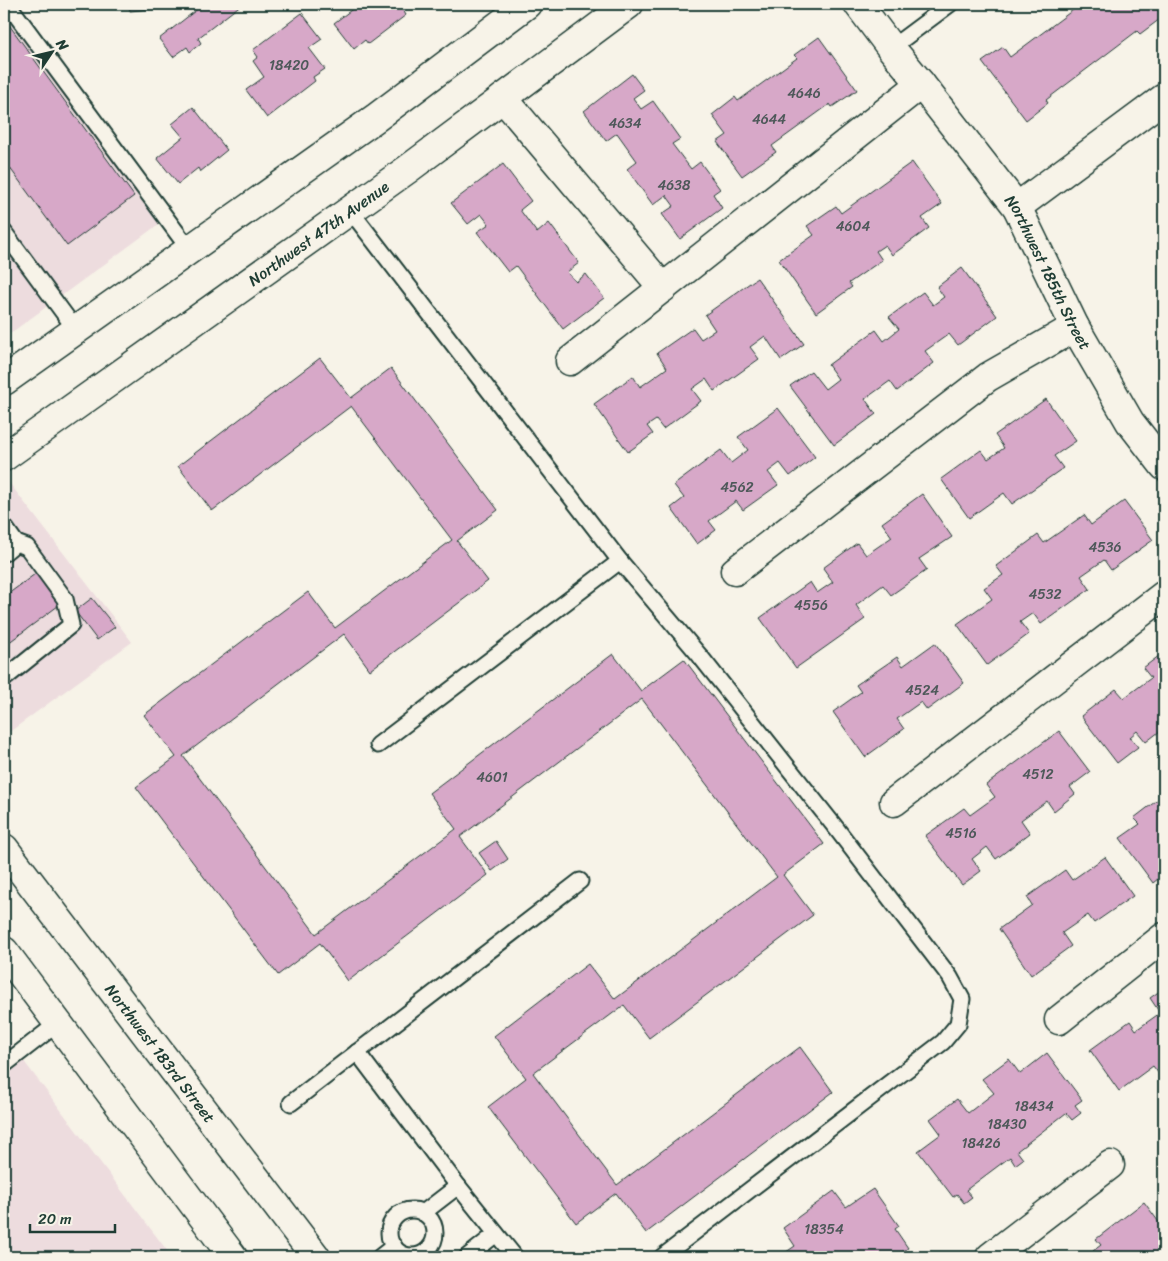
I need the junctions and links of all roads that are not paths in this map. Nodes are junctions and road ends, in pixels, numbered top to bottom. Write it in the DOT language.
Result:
graph roads {
  1 [pos="8,4"];
  2 [pos="528,4"];
  3 [pos="604,4"];
  4 [pos="629,4"];
  5 [pos="858,4"];
  6 [pos="950,4"];
  7 [pos="586,36"];
  8 [pos="891,48"];
  9 [pos="922,84"];
  10 [pos="503,98"];
  11 [pos="1164,98"];
  12 [pos="1017,207"];
  13 [pos="350,210"];
  14 [pos="4,232"];
  15 [pos="189,249"];
  16 [pos="663,288"];
  17 [pos="1075,327"];
  18 [pos="76,330"];
  19 [pos="570,361"];
  20 [pos="4,381"];
  21 [pos="4,457"];
  22 [pos="1164,466"];
  23 [pos="4,526"];
  24 [pos="16,543"];
  25 [pos="4,553"];
  26 [pos="620,561"];
  27 [pos="735,571"];
  28 [pos="1164,595"];
  29 [pos="4,679"];
  30 [pos="378,745"];
  31 [pos="894,802"];
  32 [pos="4,848"];
  33 [pos="580,881"];
  34 [pos="1164,937"];
  35 [pos="4,951"];
  36 [pos="1059,1020"];
  37 [pos="58,1023"];
  38 [pos="357,1052"];
  39 [pos="4,1065"];
  40 [pos="291,1103"];
  41 [pos="1110,1164"];
  42 [pos="458,1186"];
  43 [pos="424,1213"];
  44 [pos="496,1234"];
  45 [pos="394,1246"];
  46 [pos="1007,1252"];
  47 [pos="234,1255"];
  48 [pos="316,1257"];
  49 [pos="380,1257"];
  50 [pos="415,1257"];
  51 [pos="467,1257"];
  52 [pos="515,1257"];
  53 [pos="662,1257"];
  1 -- 15 [label="lane"];
  2 -- 15 [label="street"];
  3 -- 7 [label="street"];
  4 -- 7 [label="street, Northwest 47th Avenue"];
  5 -- 8 [label="street, Northwest 185th Street"];
  6 -- 8 [label="lane"];
  7 -- 10 [label="street, Northwest 47th Avenue"];
  8 -- 9 [label="street, Northwest 185th Street"];
  9 -- 12 [label="street, Northwest 185th Street"];
  9 -- 16 [label="street"];
  10 -- 13 [label="street, Northwest 47th Avenue"];
  10 -- 16 [label="street"];
  11 -- 12 [label="street"];
  12 -- 17 [label="street, Northwest 185th Street"];
  13 -- 21 [label="street, Northwest 47th Avenue"];
  13 -- 26 [label="lane"];
  14 -- 18 [label="lane"];
  15 -- 18 [label="street"];
  16 -- 19 [label="street"];
  17 -- 22 [label="street, Northwest 185th Street"];
  17 -- 27 [label="street"];
  18 -- 20 [label="street"];
  23 -- 24 [label="lane"];
  24 -- 25 [label="lane"];
  24 -- 29 [label="lane"];
  26 -- 30 [label="lane"];
  26 -- 53 [label="lane"];
  28 -- 31 [label="street"];
  32 -- 48 [label="street, Northwest 183rd Street"];
  33 -- 38 [label="lane"];
  34 -- 36 [label="street"];
  35 -- 37 [label="street"];
  37 -- 39 [label="lane"];
  37 -- 47 [label="street"];
  38 -- 40 [label="lane"];
  38 -- 42 [label="lane"];
  41 -- 46 [label="street"];
  42 -- 43 [label="lane"];
  42 -- 44 [label="lane"];
  43 -- 45 [label="lane"];
  43 -- 50 [label="lane"];
  44 -- 51 [label="lane"];
  44 -- 52 [label="lane"];
  45 -- 49 [label="lane"];
  45 -- 50 [label="lane"];
}
